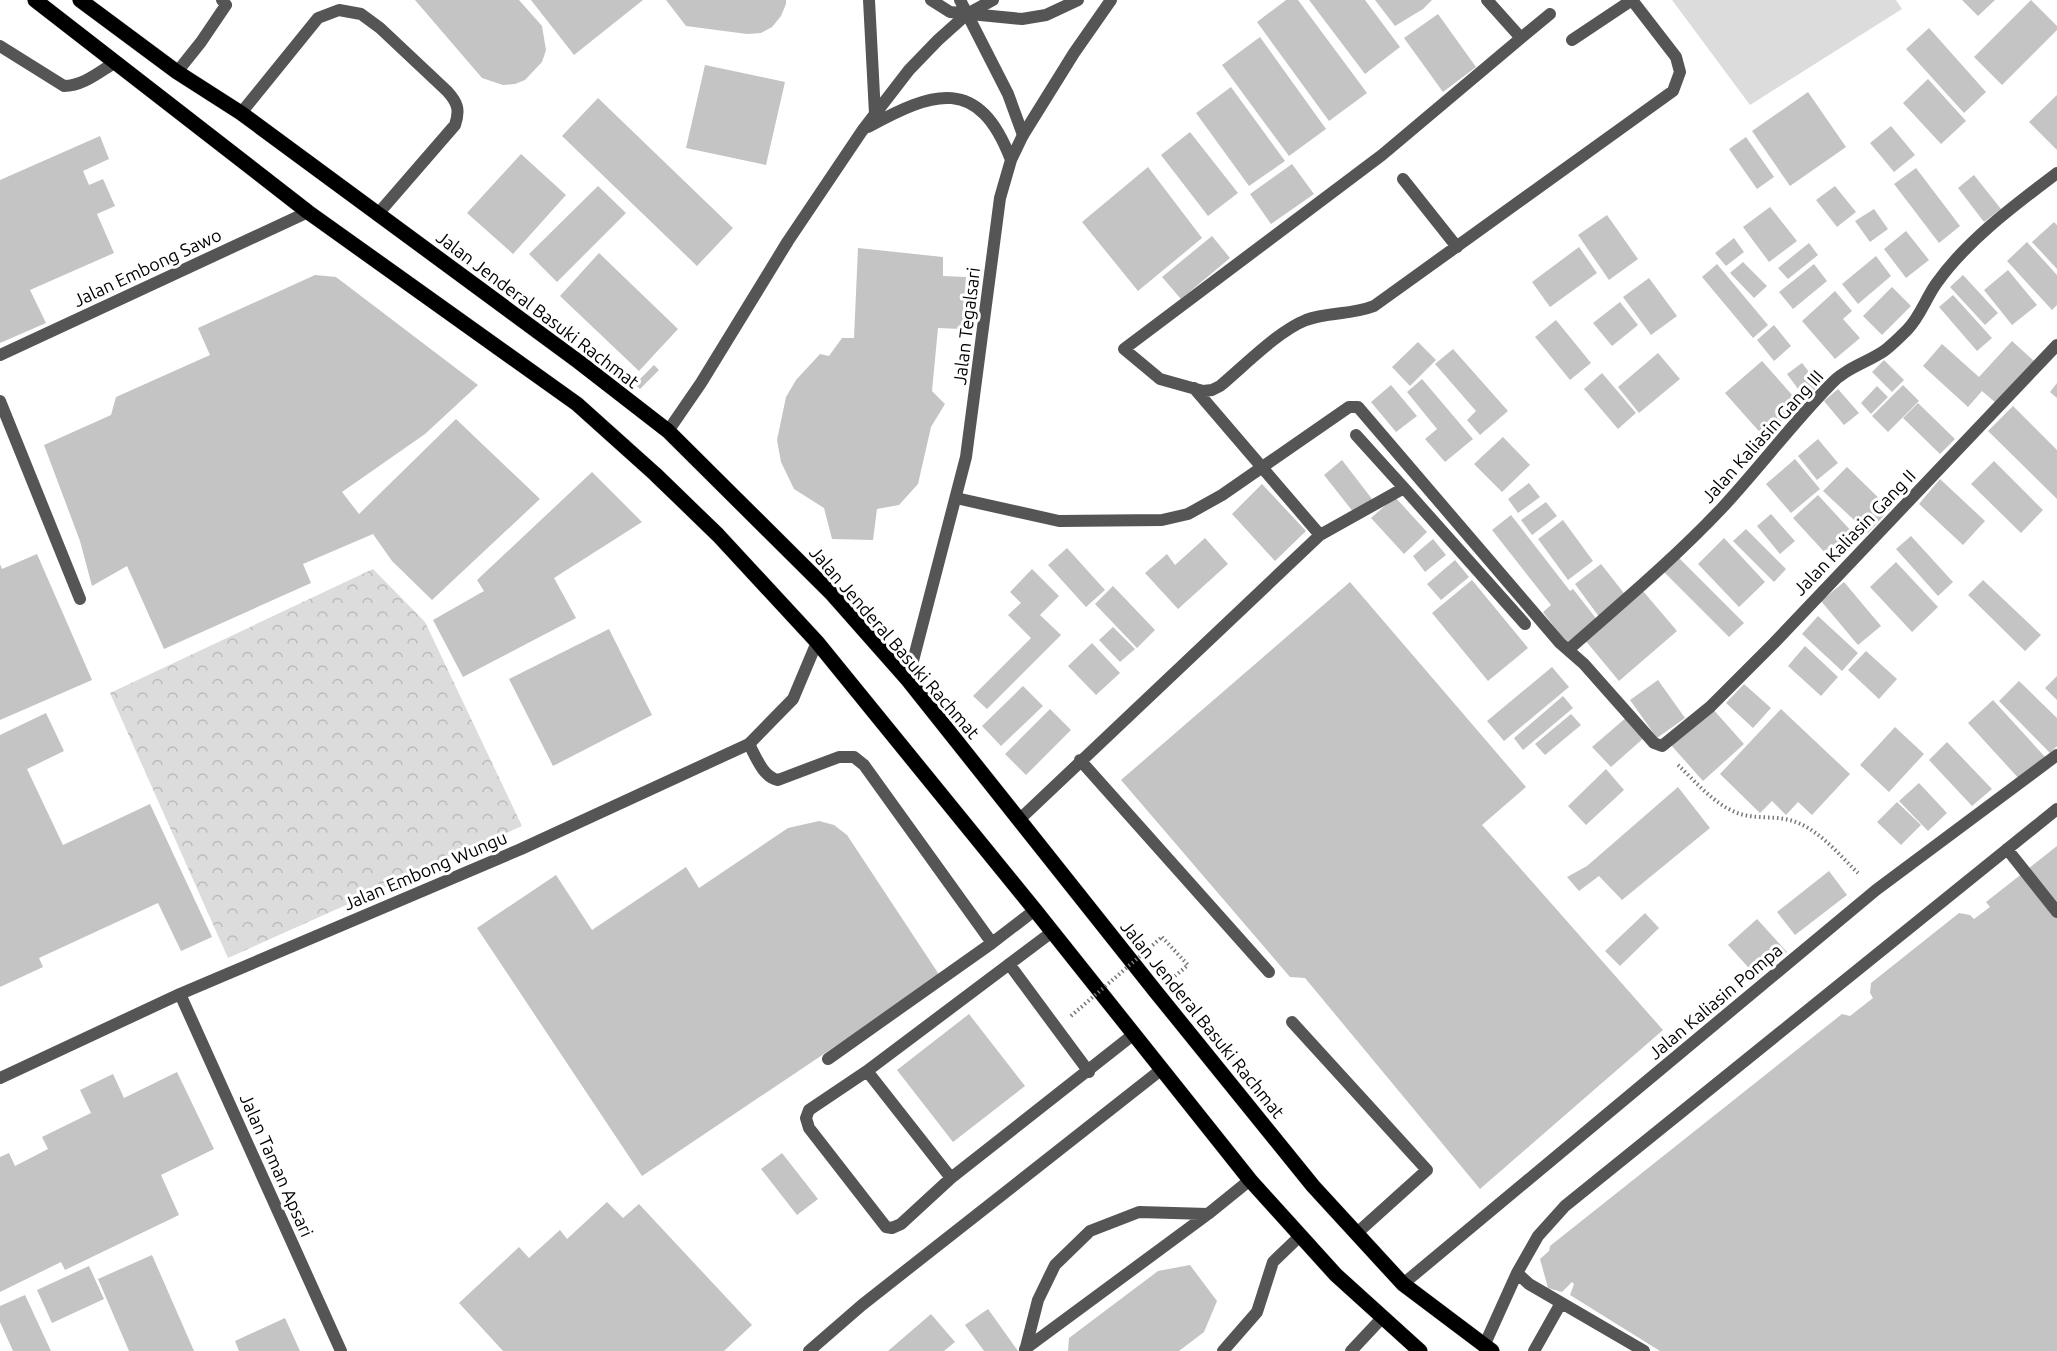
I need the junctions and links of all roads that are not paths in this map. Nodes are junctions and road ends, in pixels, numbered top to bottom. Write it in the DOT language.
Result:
graph roads {
  1 [pos="35,0"];
  2 [pos="222,0"];
  3 [pos="869,0"];
  4 [pos="931,0"];
  5 [pos="960,0"];
  6 [pos="993,0"];
  7 [pos="1078,0"];
  8 [pos="1111,0"];
  9 [pos="1487,0"];
  10 [pos="1632,0"];
  11 [pos="88,2"];
  12 [pos="967,14"];
  13 [pos="1550,14"];
  14 [pos="1521,38"];
  15 [pos="1572,40"];
  16 [pos="0,46"];
  17 [pos="114,63"];
  18 [pos="177,72"];
  19 [pos="241,113"];
  20 [pos="875,114"];
  21 [pos="862,131"];
  22 [pos="1023,135"];
  23 [pos="1011,160"];
  24 [pos="2057,174"];
  25 [pos="1404,179"];
  26 [pos="308,212"];
  27 [pos="378,215"];
  28 [pos="1457,247"];
  29 [pos="2057,345"];
  30 [pos="0,355"];
  31 [pos="1194,388"];
  32 [pos="0,401"];
  33 [pos="668,431"];
  34 [pos="1356,435"];
  35 [pos="1261,467"];
  36 [pos="1404,488"];
  37 [pos="956,498"];
  38 [pos="1320,535"];
  39 [pos="80,599"];
  40 [pos="1526,624"];
  41 [pos="817,642"];
  42 [pos="1568,650"];
  43 [pos="908,680"];
  44 [pos="749,744"];
  45 [pos="2057,754"];
  46 [pos="1080,760"];
  47 [pos="2057,809"];
  48 [pos="1020,819"];
  49 [pos="2007,849"];
  50 [pos="1035,910"];
  51 [pos="2057,912"];
  52 [pos="1052,932"];
  53 [pos="992,943"];
  54 [pos="1009,964"];
  55 [pos="1269,972"];
  56 [pos="180,994"];
  57 [pos="1292,1022"];
  58 [pos="1134,1034"];
  59 [pos="828,1059"];
  60 [pos="1162,1069"];
  61 [pos="867,1071"];
  62 [pos="1089,1072"];
  63 [pos="0,1078"];
  64 [pos="951,1178"];
  65 [pos="1250,1180"];
  66 [pos="1208,1215"];
  67 [pos="1357,1233"];
  68 [pos="1300,1236"];
  69 [pos="1517,1273"];
  70 [pos="1403,1284"];
  71 [pos="1561,1303"];
  72 [pos="1382,1318"];
  73 [pos="1488,1349"];
  74 [pos="1025,1350"];
  75 [pos="341,1351"];
  76 [pos="809,1351"];
  77 [pos="1223,1351"];
  78 [pos="1351,1351"];
  79 [pos="1420,1351"];
  80 [pos="1534,1351"];
  81 [pos="1644,1351"];
  1 -- 17 [label="main road"];
  2 -- 18 [label="street"];
  3 -- 20 [label="street"];
  4 -- 12 [label="street"];
  5 -- 12 [label="street"];
  6 -- 12 [label="street"];
  7 -- 12 [label="street"];
  8 -- 22 [label="street, Jalan Tegalsari"];
  9 -- 14 [label="street"];
  10 -- 15 [label="street"];
  10 -- 28 [label="street"];
  11 -- 18 [label="main road, Jalan Jenderal Basuki Rachmat"];
  12 -- 20 [label="street"];
  12 -- 22 [label="street"];
  13 -- 14 [label="street"];
  14 -- 31 [label="street"];
  16 -- 17 [label="street"];
  17 -- 26 [label="main road"];
  18 -- 19 [label="main road, Jalan Jenderal Basuki Rachmat"];
  19 -- 27 [label="main road, Jalan Jenderal Basuki Rachmat"];
  19 -- 27 [label="street"];
  20 -- 21 [label="street"];
  21 -- 23 [label="street"];
  21 -- 33 [label="street"];
  22 -- 23 [label="street, Jalan Tegalsari"];
  23 -- 37 [label="street, Jalan Tegalsari"];
  24 -- 42 [label="street, Jalan Kaliasin Gang III"];
  25 -- 28 [label="street"];
  26 -- 30 [label="street, Jalan Embong Sawo"];
  26 -- 41 [label="main road"];
  27 -- 33 [label="main road, Jalan Jenderal Basuki Rachmat"];
  28 -- 31 [label="street"];
  29 -- 42 [label="street, Jalan Kaliasin Gang II"];
  31 -- 35 [label="street"];
  32 -- 39 [label="street"];
  33 -- 43 [label="main road, Jalan Jenderal Basuki Rachmat"];
  34 -- 36 [label="street"];
  35 -- 37 [label="street"];
  35 -- 38 [label="street"];
  35 -- 42 [label="street"];
  36 -- 38 [label="street"];
  36 -- 40 [label="street"];
  37 -- 43 [label="street, Jalan Tegalsari"];
  38 -- 46 [label="street"];
  41 -- 44 [label="street, Jalan Embong Wungu"];
  41 -- 50 [label="main road"];
  43 -- 48 [label="main road, Jalan Jenderal Basuki Rachmat"];
  44 -- 53 [label="street"];
  44 -- 56 [label="street, Jalan Embong Wungu"];
  45 -- 70 [label="street, Jalan Kaliasin Pompa"];
  46 -- 48 [label="street"];
  46 -- 55 [label="street"];
  47 -- 49 [label="street"];
  48 -- 67 [label="main road, Jalan Jenderal Basuki Rachmat"];
  49 -- 51 [label="street"];
  49 -- 69 [label="street"];
  50 -- 52 [label="main road"];
  50 -- 53 [label="street"];
  52 -- 54 [label="street"];
  52 -- 58 [label="main road"];
  53 -- 59 [label="street"];
  54 -- 61 [label="street"];
  54 -- 62 [label="street"];
  56 -- 63 [label="street, Jalan Embong Wungu"];
  56 -- 75 [label="street, Jalan Taman Apsari"];
  57 -- 67 [label="street"];
  58 -- 60 [label="main road"];
  58 -- 62 [label="street"];
  60 -- 65 [label="main road"];
  60 -- 76 [label="street"];
  61 -- 64 [label="street"];
  61 -- 64 [label="street"];
  62 -- 64 [label="street"];
  65 -- 66 [label="street"];
  65 -- 68 [label="main road"];
  66 -- 74 [label="street"];
  66 -- 74 [label="street"];
  67 -- 70 [label="main road, Jalan Jenderal Basuki Rachmat"];
  68 -- 72 [label="main road"];
  68 -- 77 [label="street"];
  69 -- 71 [label="street"];
  69 -- 73 [label="street"];
  70 -- 73 [label="main road, Jalan Jenderal Basuki Rachmat"];
  71 -- 80 [label="street"];
  71 -- 81 [label="street"];
  72 -- 78 [label="street"];
  72 -- 79 [label="main road"];
}
